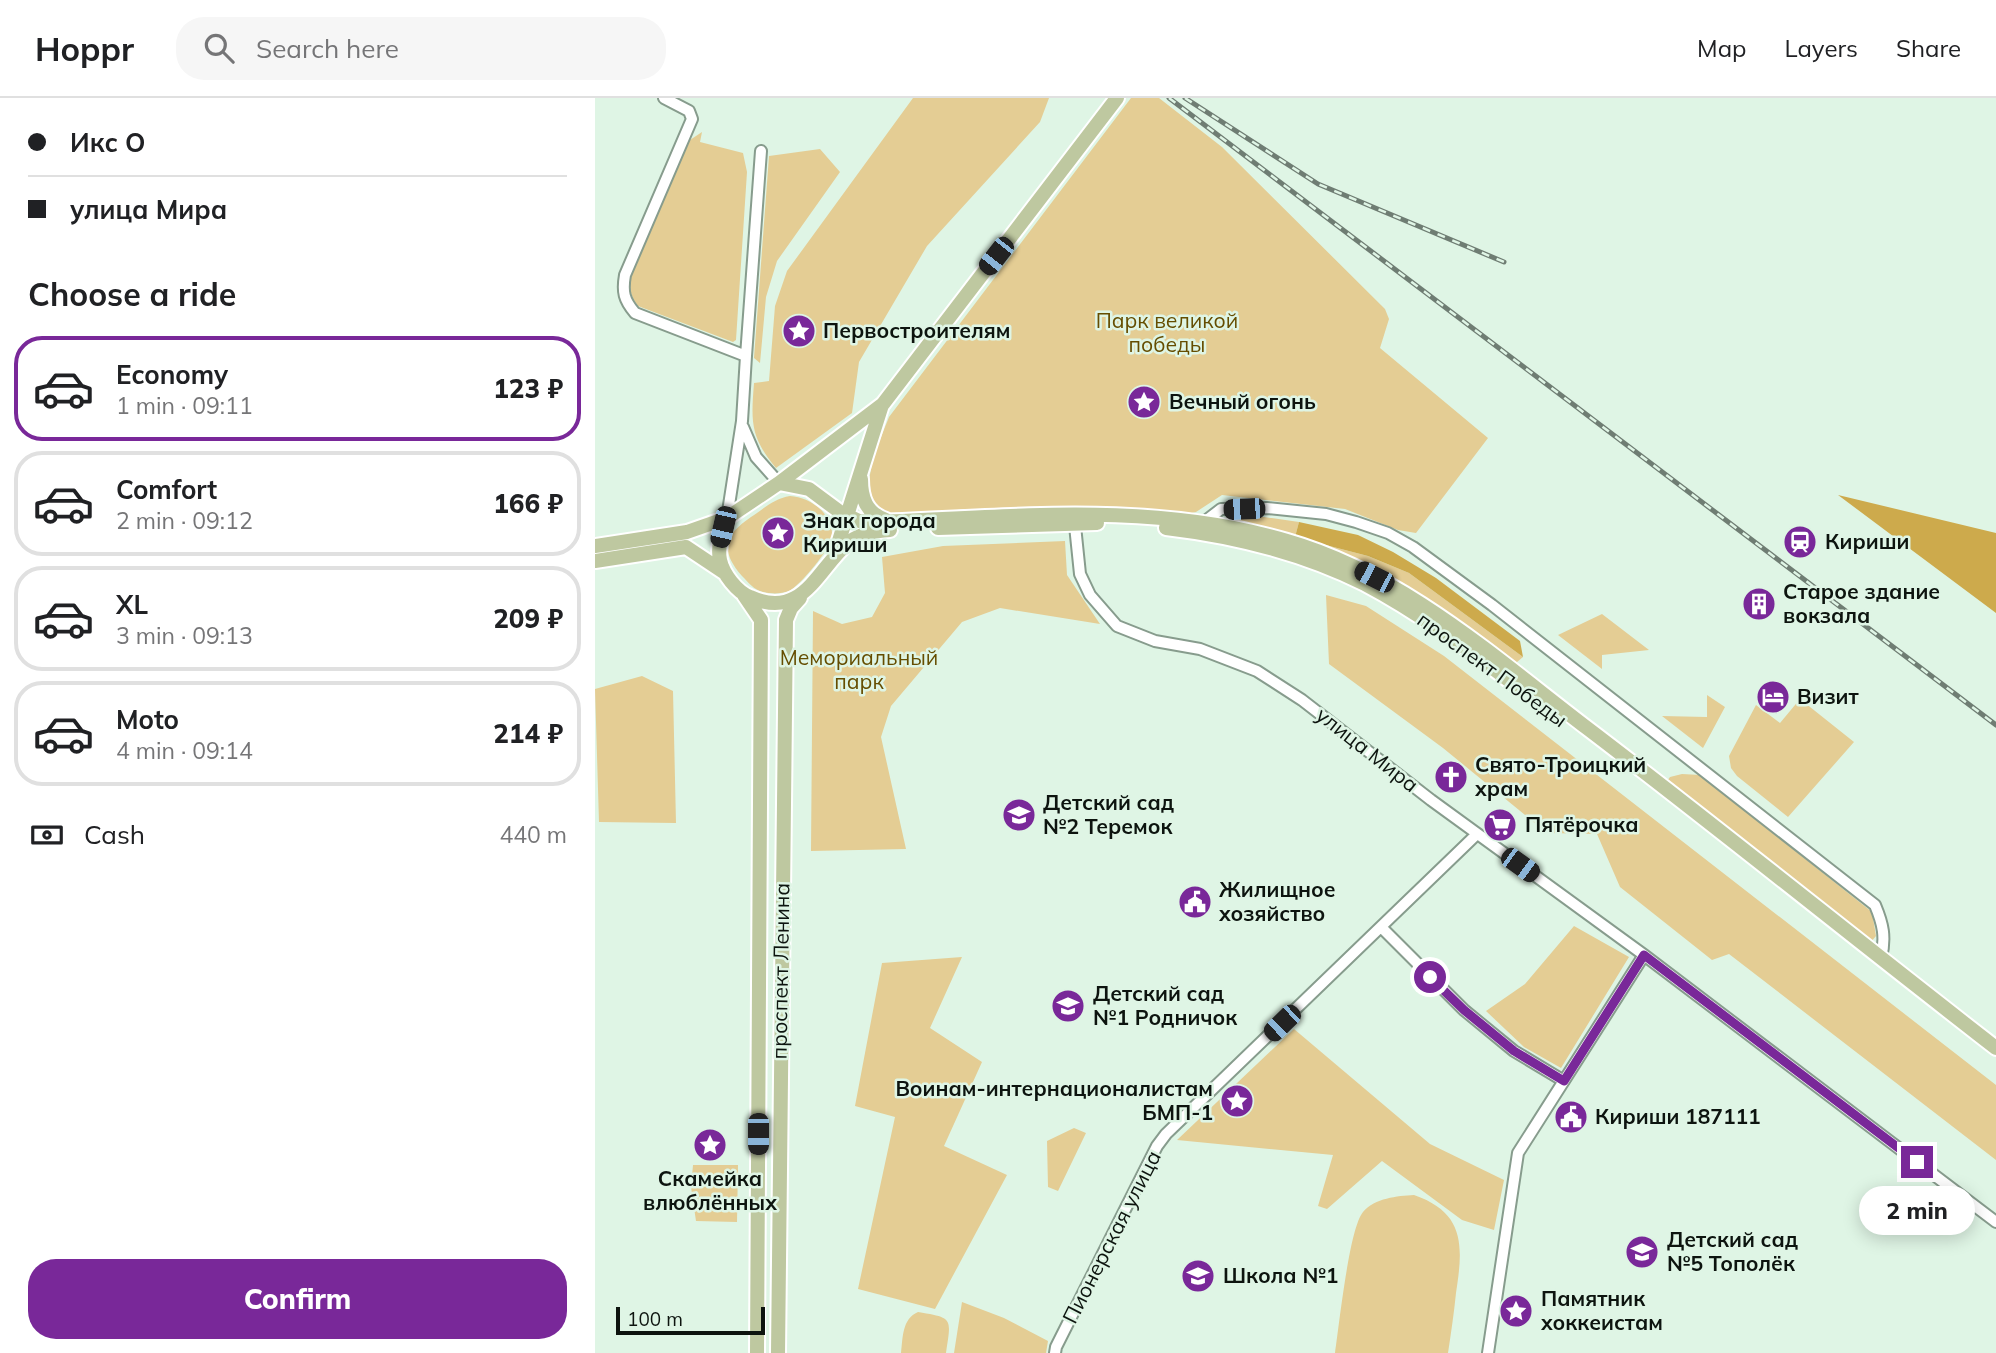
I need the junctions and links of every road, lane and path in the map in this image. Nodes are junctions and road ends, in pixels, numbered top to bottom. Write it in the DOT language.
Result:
graph roads {
  1 [pos="664,98"];
  2 [pos="1114,101"];
  3 [pos="761,151"];
  4 [pos="745,356"];
  5 [pos="883,404"];
  6 [pos="742,421"];
  7 [pos="862,471"];
  8 [pos="779,483"];
  9 [pos="830,506"];
  10 [pos="847,515"];
  11 [pos="727,518"];
  12 [pos="1074,518"];
  13 [pos="1207,523"];
  14 [pos="891,526"];
  15 [pos="595,546"];
  16 [pos="837,547"];
  17 [pos="595,561"];
  18 [pos="827,568"];
  19 [pos="725,573"];
  20 [pos="743,594"];
  21 [pos="803,594"];
  22 [pos="1478,834"];
  23 [pos="1382,928"];
  24 [pos="1644,955"];
  25 [pos="1881,958"];
  26 [pos="1996,1048"];
  27 [pos="1996,1059"];
  28 [pos="1564,1081"];
  29 [pos="1996,1222"];
  30 [pos="757,1353"];
  31 [pos="778,1353"];
  32 [pos="1055,1353"];
  33 [pos="1488,1353"];
  1 -- 4 [label="street"];
  2 -- 5 [label="main road"];
  3 -- 4 [label="street"];
  4 -- 6 [label="street"];
  5 -- 7 [label="main road"];
  5 -- 8 [label="main road"];
  6 -- 8 [label="street"];
  6 -- 11 [label="street"];
  7 -- 10 [label="main road"];
  7 -- 14 [label="main road"];
  8 -- 9 [label="main road"];
  8 -- 11 [label="main road"];
  9 -- 10 [label="main road"];
  9 -- 16 [label="main road"];
  10 -- 14 [label="main road"];
  10 -- 16 [label="main road"];
  11 -- 15 [label="main road"];
  11 -- 19 [label="main road"];
  12 -- 13 [label="main road, проспект Победы"];
  12 -- 14 [label="main road, проспект Победы"];
  12 -- 22 [label="street, улица Мира"];
  12 -- 27 [label="main road, проспект Победы"];
  13 -- 25 [label="main road, проспект Победы"];
  13 -- 25 [label="street"];
  14 -- 18 [label="main road"];
  16 -- 18 [label="main road"];
  17 -- 19 [label="main road"];
  18 -- 21 [label="main road"];
  19 -- 20 [label="main road"];
  20 -- 21 [label="main road"];
  20 -- 30 [label="main road, проспект Ленина"];
  21 -- 31 [label="main road, проспект Ленина"];
  22 -- 23 [label="street, Пионерская улица"];
  22 -- 24 [label="street, улица Мира"];
  23 -- 28 [label="street"];
  23 -- 32 [label="street, Пионерская улица"];
  24 -- 28 [label="street"];
  24 -- 29 [label="street, улица Мира"];
  25 -- 26 [label="main road, проспект Победы"];
  28 -- 33 [label="street"];
}
